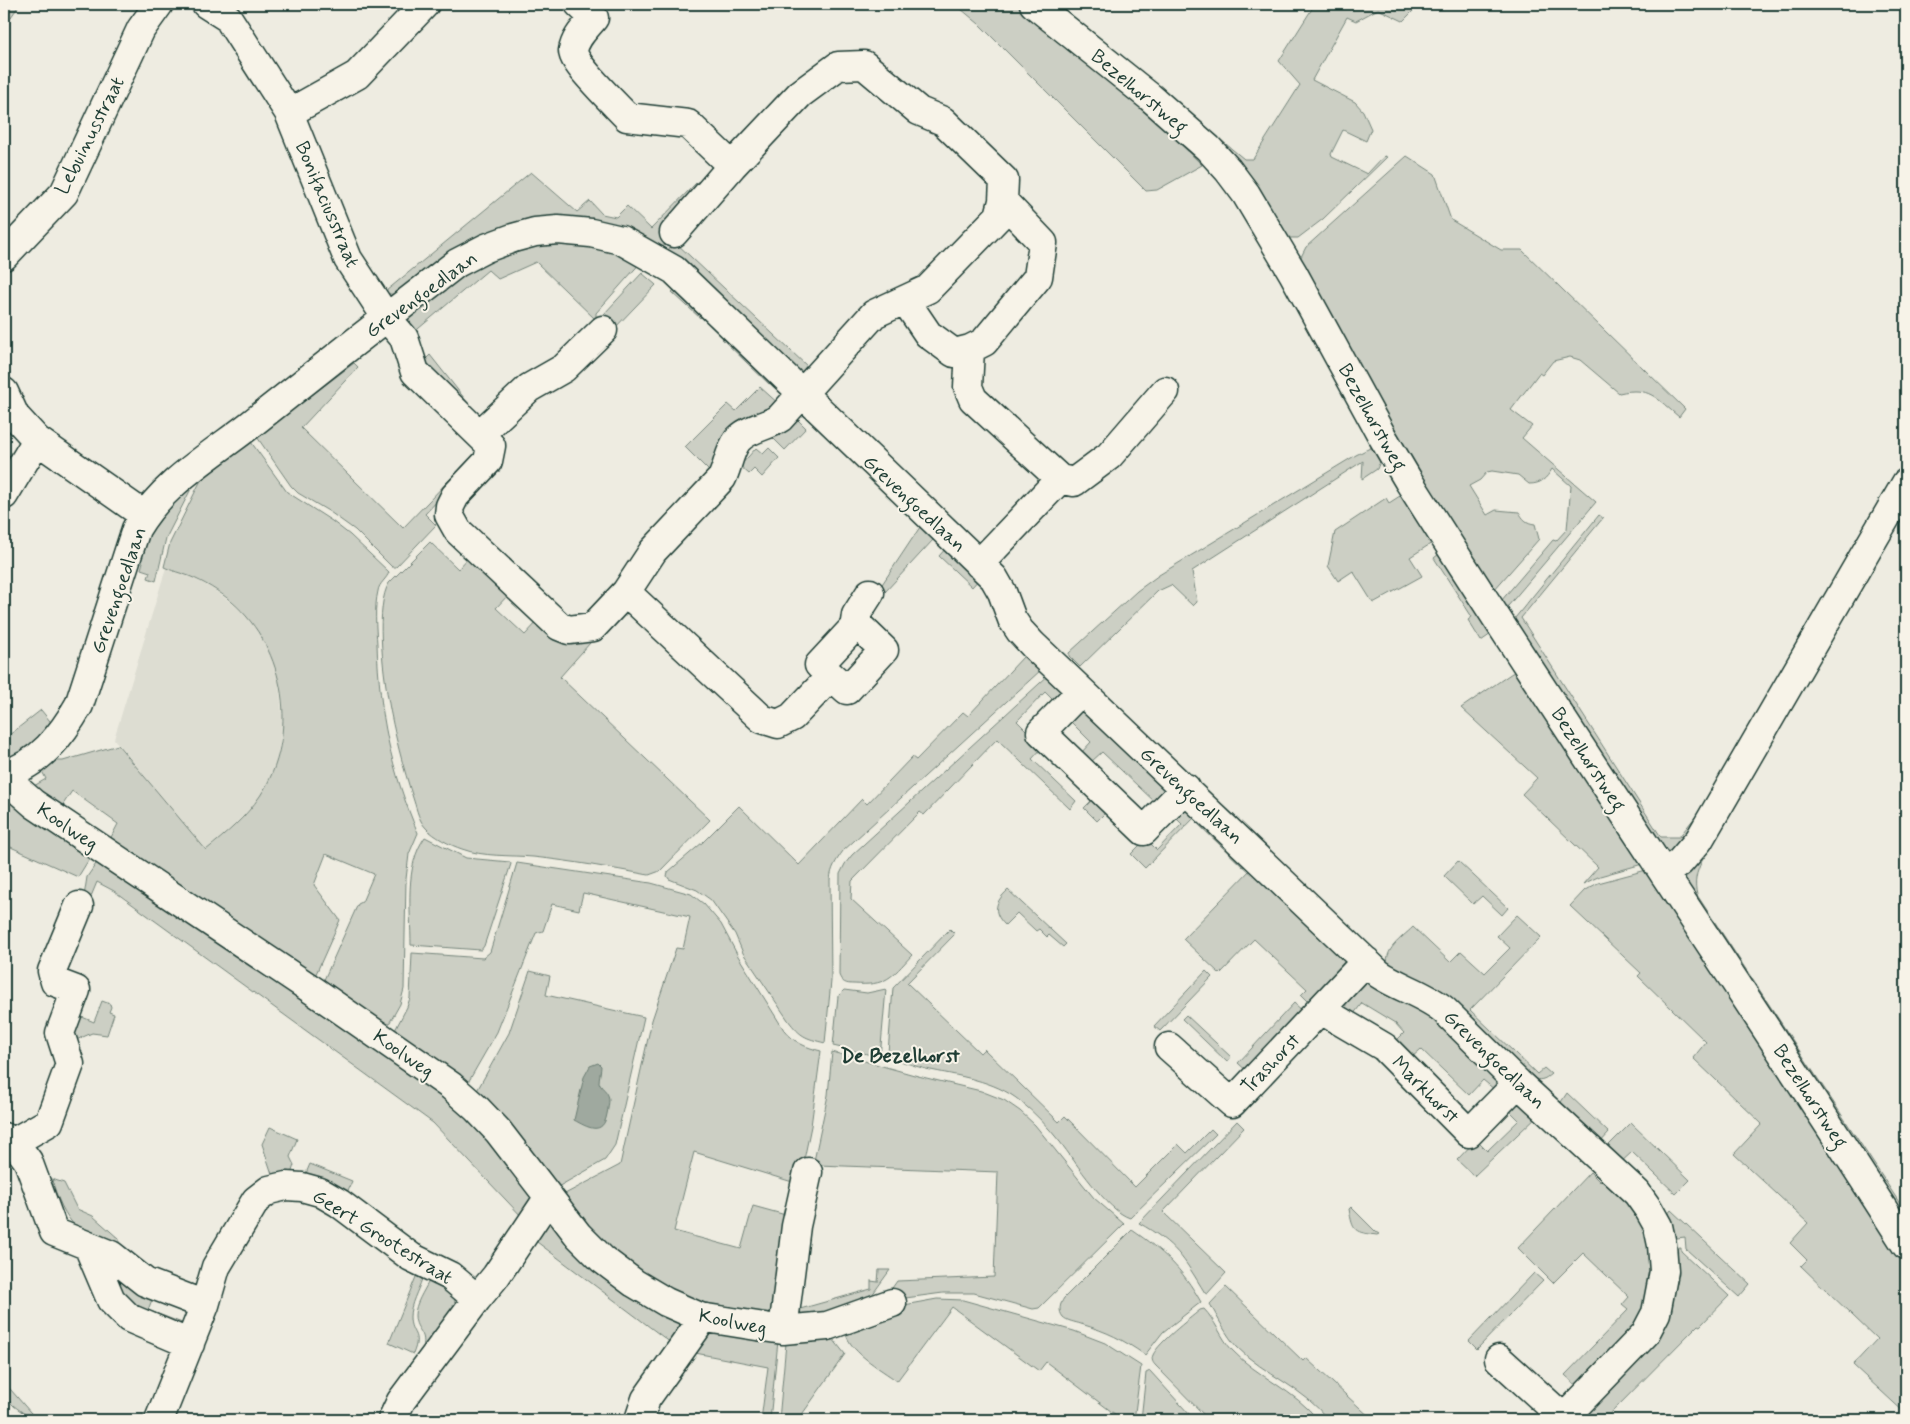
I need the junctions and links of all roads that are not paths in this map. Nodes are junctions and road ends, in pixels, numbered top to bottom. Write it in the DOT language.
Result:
graph roads {
  1 [pos="159,4"];
  2 [pos="206,4"];
  3 [pos="425,4"];
  4 [pos="1034,4"];
  5 [pos="593,8"];
  6 [pos="289,113"];
  7 [pos="732,166"];
  8 [pos="1003,201"];
  9 [pos="674,233"];
  10 [pos="4,256"];
  11 [pos="905,300"];
  12 [pos="386,317"];
  13 [pos="603,330"];
  14 [pos="970,349"];
  15 [pos="1165,391"];
  16 [pos="4,392"];
  17 [pos="801,394"];
  18 [pos="480,434"];
  19 [pos="38,440"];
  20 [pos="1060,478"];
  21 [pos="1906,483"];
  22 [pos="4,495"];
  23 [pos="144,515"];
  24 [pos="979,564"];
  25 [pos="626,592"];
  26 [pos="870,593"];
  27 [pos="857,624"];
  28 [pos="831,676"];
  29 [pos="1081,690"];
  30 [pos="7,773"];
  31 [pos="1186,788"];
  32 [pos="1664,874"];
  33 [pos="79,906"];
  34 [pos="1366,962"];
  35 [pos="1321,1010"];
  36 [pos="1169,1047"];
  37 [pos="1518,1083"];
  38 [pos="9,1140"];
  39 [pos="808,1172"];
  40 [pos="549,1197"];
  41 [pos="1906,1245"];
  42 [pos="88,1246"];
  43 [pos="477,1299"];
  44 [pos="892,1303"];
  45 [pos="205,1305"];
  46 [pos="700,1317"];
  47 [pos="783,1330"];
  48 [pos="190,1344"];
  49 [pos="1499,1359"];
  50 [pos="159,1420"];
  51 [pos="392,1420"];
  52 [pos="639,1420"];
  53 [pos="1564,1420"];
  1 -- 10 [label="street, Lebuinusstraat"];
  2 -- 6 [label="street, Bonifaciusstraat"];
  3 -- 6 [label="street"];
  4 -- 32 [label="street, Bezelhorstweg"];
  5 -- 7 [label="street"];
  6 -- 12 [label="street, Bonifaciusstraat"];
  7 -- 8 [label="street"];
  7 -- 9 [label="street"];
  8 -- 11 [label="street"];
  8 -- 14 [label="street"];
  11 -- 14 [label="street"];
  11 -- 17 [label="street"];
  12 -- 17 [label="street, Grevengoedlaan"];
  12 -- 18 [label="street, Bonifaciusstraat"];
  12 -- 23 [label="street, Grevengoedlaan"];
  13 -- 18 [label="street"];
  14 -- 20 [label="street"];
  15 -- 20 [label="street"];
  16 -- 19 [label="street"];
  17 -- 24 [label="street, Grevengoedlaan"];
  17 -- 25 [label="street"];
  18 -- 25 [label="street"];
  19 -- 22 [label="street"];
  19 -- 23 [label="street"];
  20 -- 24 [label="street"];
  21 -- 32 [label="street"];
  23 -- 30 [label="street, Grevengoedlaan"];
  24 -- 29 [label="street, Grevengoedlaan"];
  25 -- 28 [label="street"];
  26 -- 27 [label="street"];
  27 -- 28 [label="street"];
  27 -- 28 [label="street"];
  29 -- 31 [label="street, Grevengoedlaan"];
  29 -- 31 [label="street"];
  30 -- 40 [label="street, Koolweg"];
  31 -- 34 [label="street, Grevengoedlaan"];
  32 -- 41 [label="street, Bezelhorstweg"];
  33 -- 38 [label="street"];
  34 -- 35 [label="street, Trashorst"];
  34 -- 37 [label="street, Grevengoedlaan"];
  35 -- 36 [label="street, Trashorst"];
  35 -- 37 [label="street, Markhorst"];
  37 -- 53 [label="street, Grevengoedlaan"];
  38 -- 42 [label="street"];
  39 -- 47 [label="street, Koolweg"];
  40 -- 43 [label="street"];
  40 -- 46 [label="street, Koolweg"];
  42 -- 45 [label="street"];
  42 -- 48 [label="street"];
  43 -- 45 [label="street, Geert Grootestraat"];
  43 -- 51 [label="street"];
  44 -- 47 [label="street, Koolweg"];
  45 -- 48 [label="street, Geert Grootestraat"];
  46 -- 47 [label="street, Koolweg"];
  46 -- 52 [label="street"];
  48 -- 50 [label="street, Geert Grootestraat"];
  49 -- 53 [label="street"];
}
